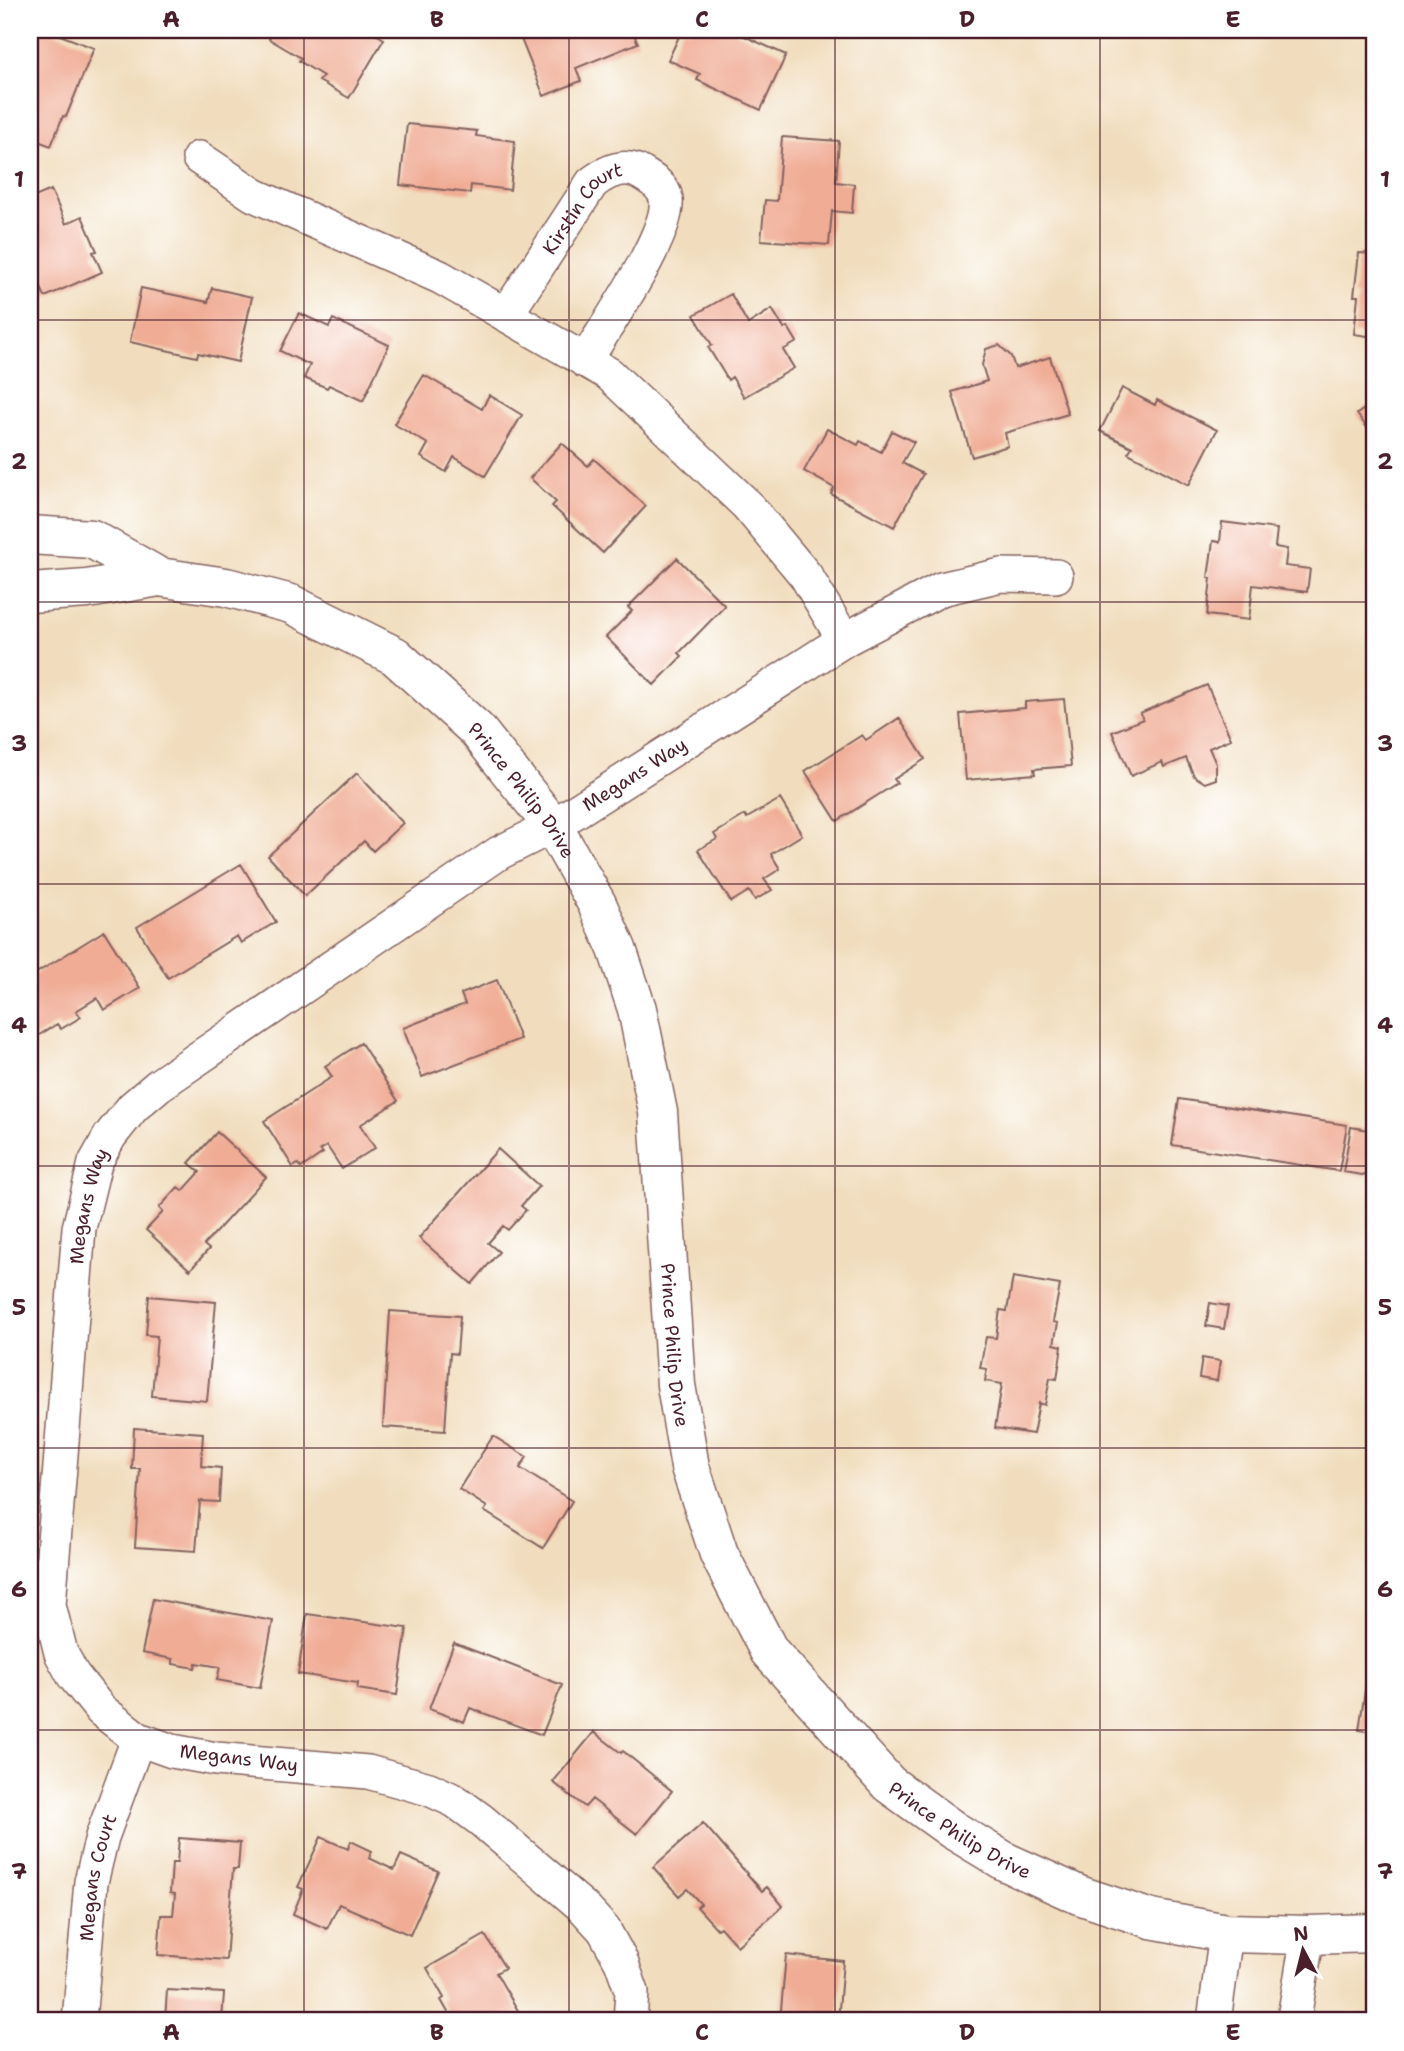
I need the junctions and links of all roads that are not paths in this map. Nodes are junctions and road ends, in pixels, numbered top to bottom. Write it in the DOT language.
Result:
graph roads {
  1 [pos="199,158"];
  2 [pos="506,315"];
  3 [pos="585,361"];
  4 [pos="30,535"];
  5 [pos="1056,576"];
  6 [pos="159,577"];
  7 [pos="30,593"];
  8 [pos="844,640"];
  9 [pos="553,826"];
  10 [pos="138,1739"];
  11 [pos="1226,1933"];
  12 [pos="1374,1933"];
  13 [pos="1308,1935"];
  14 [pos="79,2021"];
  15 [pos="630,2021"];
  16 [pos="1214,2021"];
  17 [pos="1296,2021"];
  1 -- 2 [label="street"];
  2 -- 3 [label="street"];
  2 -- 3 [label="street, Kirstin Court"];
  3 -- 8 [label="street"];
  4 -- 6 [label="street, Prince Philip Drive"];
  5 -- 8 [label="street, Megans Way"];
  6 -- 7 [label="street, Prince Philip Drive"];
  6 -- 9 [label="street, Prince Philip Drive"];
  8 -- 9 [label="street, Megans Way"];
  9 -- 10 [label="street, Megans Way"];
  9 -- 11 [label="street, Prince Philip Drive"];
  10 -- 14 [label="street, Megans Court"];
  10 -- 15 [label="street, Megans Way"];
  11 -- 13 [label="street, Prince Philip Drive"];
  11 -- 16 [label="street"];
  12 -- 13 [label="street, Prince Philip Drive"];
  13 -- 17 [label="street"];
}
